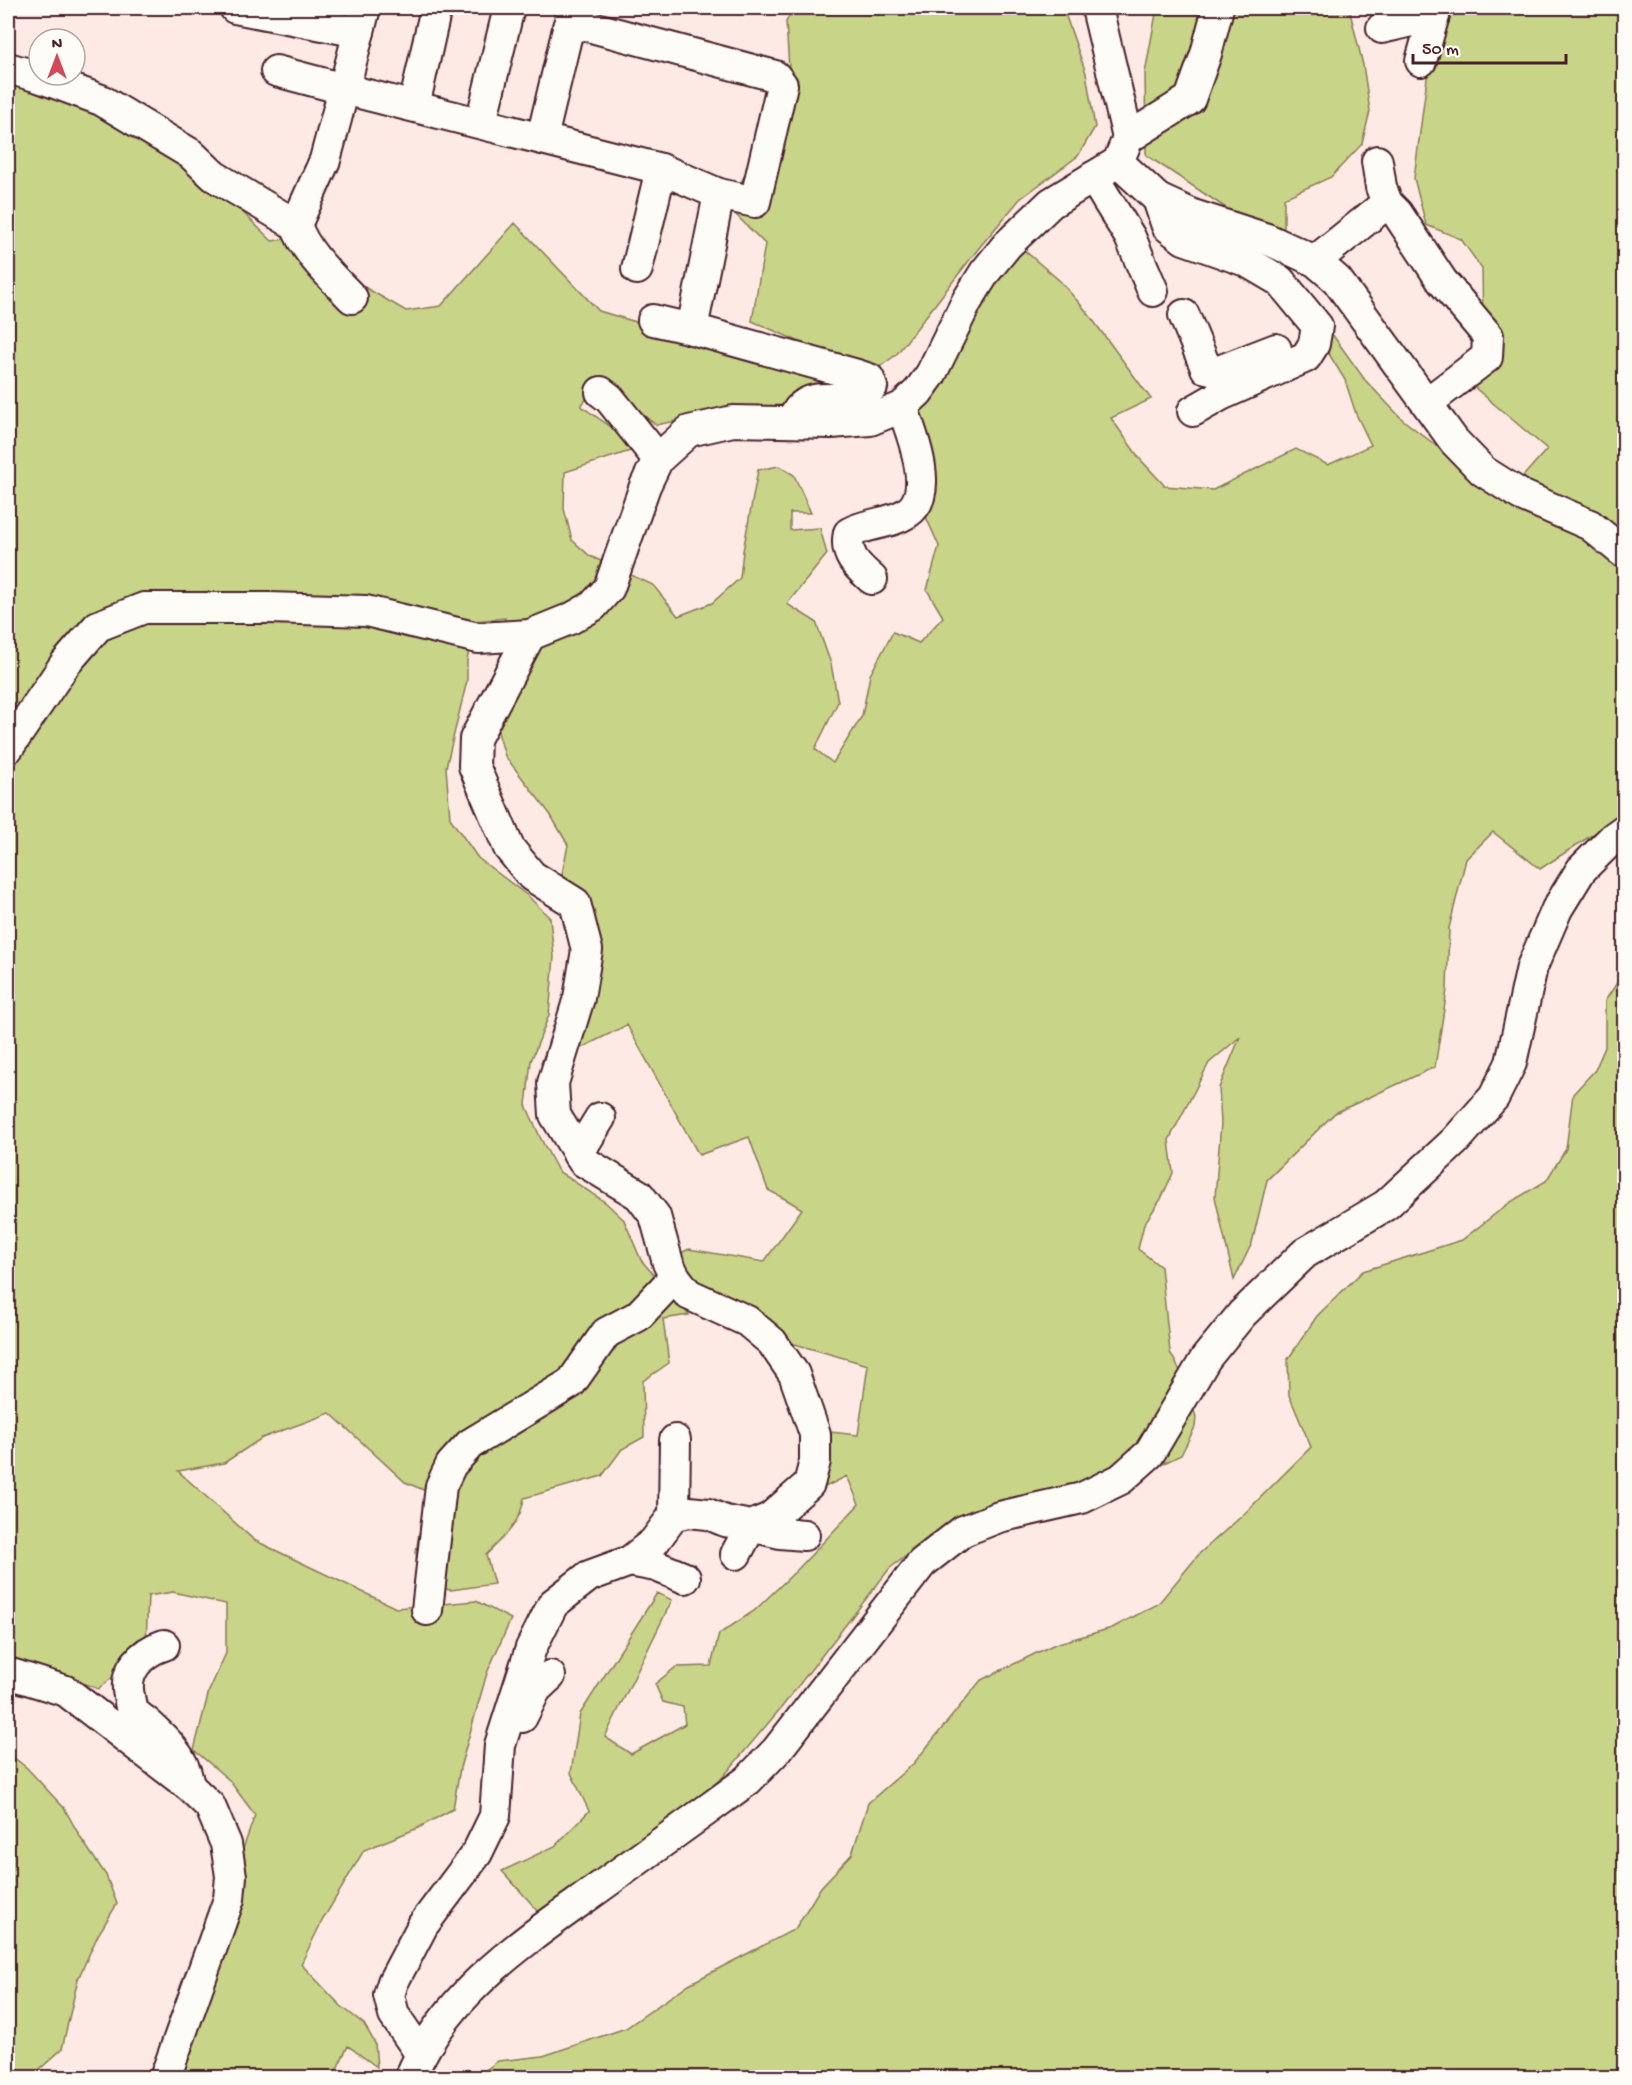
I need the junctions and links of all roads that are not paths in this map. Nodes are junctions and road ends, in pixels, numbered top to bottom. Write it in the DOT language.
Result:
graph roads {
  1 [pos="235,8"];
  2 [pos="436,8"];
  3 [pos="509,8"];
  4 [pos="1097,8"];
  5 [pos="1218,8"];
  6 [pos="1435,12"];
  7 [pos="571,17"];
  8 [pos="362,20"];
  9 [pos="1382,28"];
  10 [pos="1421,61"];
  11 [pos="8,68"];
  12 [pos="276,71"];
  13 [pos="344,89"];
  14 [pos="414,106"];
  15 [pos="481,122"];
  16 [pos="542,138"];
  17 [pos="1113,159"];
  18 [pos="1377,160"];
  19 [pos="661,169"];
  20 [pos="719,194"];
  21 [pos="1158,199"];
  22 [pos="1387,203"];
  23 [pos="296,225"];
  24 [pos="1315,261"];
  25 [pos="637,269"];
  26 [pos="1153,291"];
  27 [pos="352,298"];
  28 [pos="1184,315"];
  29 [pos="653,320"];
  30 [pos="692,329"];
  31 [pos="1316,334"];
  32 [pos="601,392"];
  33 [pos="1427,403"];
  34 [pos="902,407"];
  35 [pos="1193,411"];
  36 [pos="792,422"];
  37 [pos="658,459"];
  38 [pos="1624,553"];
  39 [pos="872,579"];
  40 [pos="530,635"];
  41 [pos="8,748"];
  42 [pos="1624,830"];
  43 [pos="600,1118"];
  44 [pos="578,1154"];
  45 [pos="675,1277"];
  46 [pos="675,1440"];
  47 [pos="674,1515"];
  48 [pos="737,1515"];
  49 [pos="804,1535"];
  50 [pos="736,1554"];
  51 [pos="630,1561"];
  52 [pos="685,1578"];
  53 [pos="427,1610"];
  54 [pos="164,1646"];
  55 [pos="8,1673"];
  56 [pos="550,1676"];
  57 [pos="500,1745"];
  58 [pos="189,1786"];
  59 [pos="415,2065"];
  60 [pos="165,2078"];
  1 -- 8 [label="street"];
  2 -- 14 [label="street"];
  3 -- 15 [label="street"];
  4 -- 17 [label="street"];
  5 -- 17 [label="street"];
  6 -- 9 [label="street"];
  6 -- 10 [label="street"];
  7 -- 16 [label="street"];
  7 -- 20 [label="street"];
  8 -- 13 [label="street"];
  11 -- 23 [label="street"];
  12 -- 13 [label="street"];
  13 -- 14 [label="street"];
  13 -- 23 [label="street"];
  14 -- 15 [label="street"];
  15 -- 16 [label="street"];
  16 -- 19 [label="street"];
  17 -- 21 [label="street"];
  17 -- 26 [label="street"];
  17 -- 34 [label="street"];
  18 -- 22 [label="street"];
  19 -- 20 [label="street"];
  19 -- 25 [label="street"];
  20 -- 30 [label="street"];
  21 -- 24 [label="street"];
  21 -- 31 [label="street"];
  22 -- 24 [label="street"];
  22 -- 33 [label="street"];
  23 -- 27 [label="street"];
  24 -- 33 [label="street"];
  28 -- 31 [label="street"];
  29 -- 30 [label="street"];
  30 -- 36 [label="street"];
  31 -- 35 [label="street"];
  32 -- 37 [label="street"];
  33 -- 38 [label="street"];
  34 -- 36 [label="street"];
  34 -- 39 [label="street"];
  36 -- 37 [label="street"];
  37 -- 40 [label="street"];
  40 -- 41 [label="street"];
  40 -- 44 [label="street"];
  42 -- 59 [label="street"];
  43 -- 44 [label="street"];
  44 -- 45 [label="street"];
  45 -- 48 [label="street"];
  45 -- 53 [label="street"];
  46 -- 47 [label="street"];
  47 -- 48 [label="street"];
  47 -- 51 [label="street"];
  48 -- 49 [label="street"];
  48 -- 50 [label="street"];
  51 -- 52 [label="street"];
  51 -- 57 [label="street"];
  54 -- 58 [label="street"];
  55 -- 58 [label="street"];
  56 -- 57 [label="street"];
  57 -- 59 [label="street"];
  58 -- 60 [label="street"];
}
